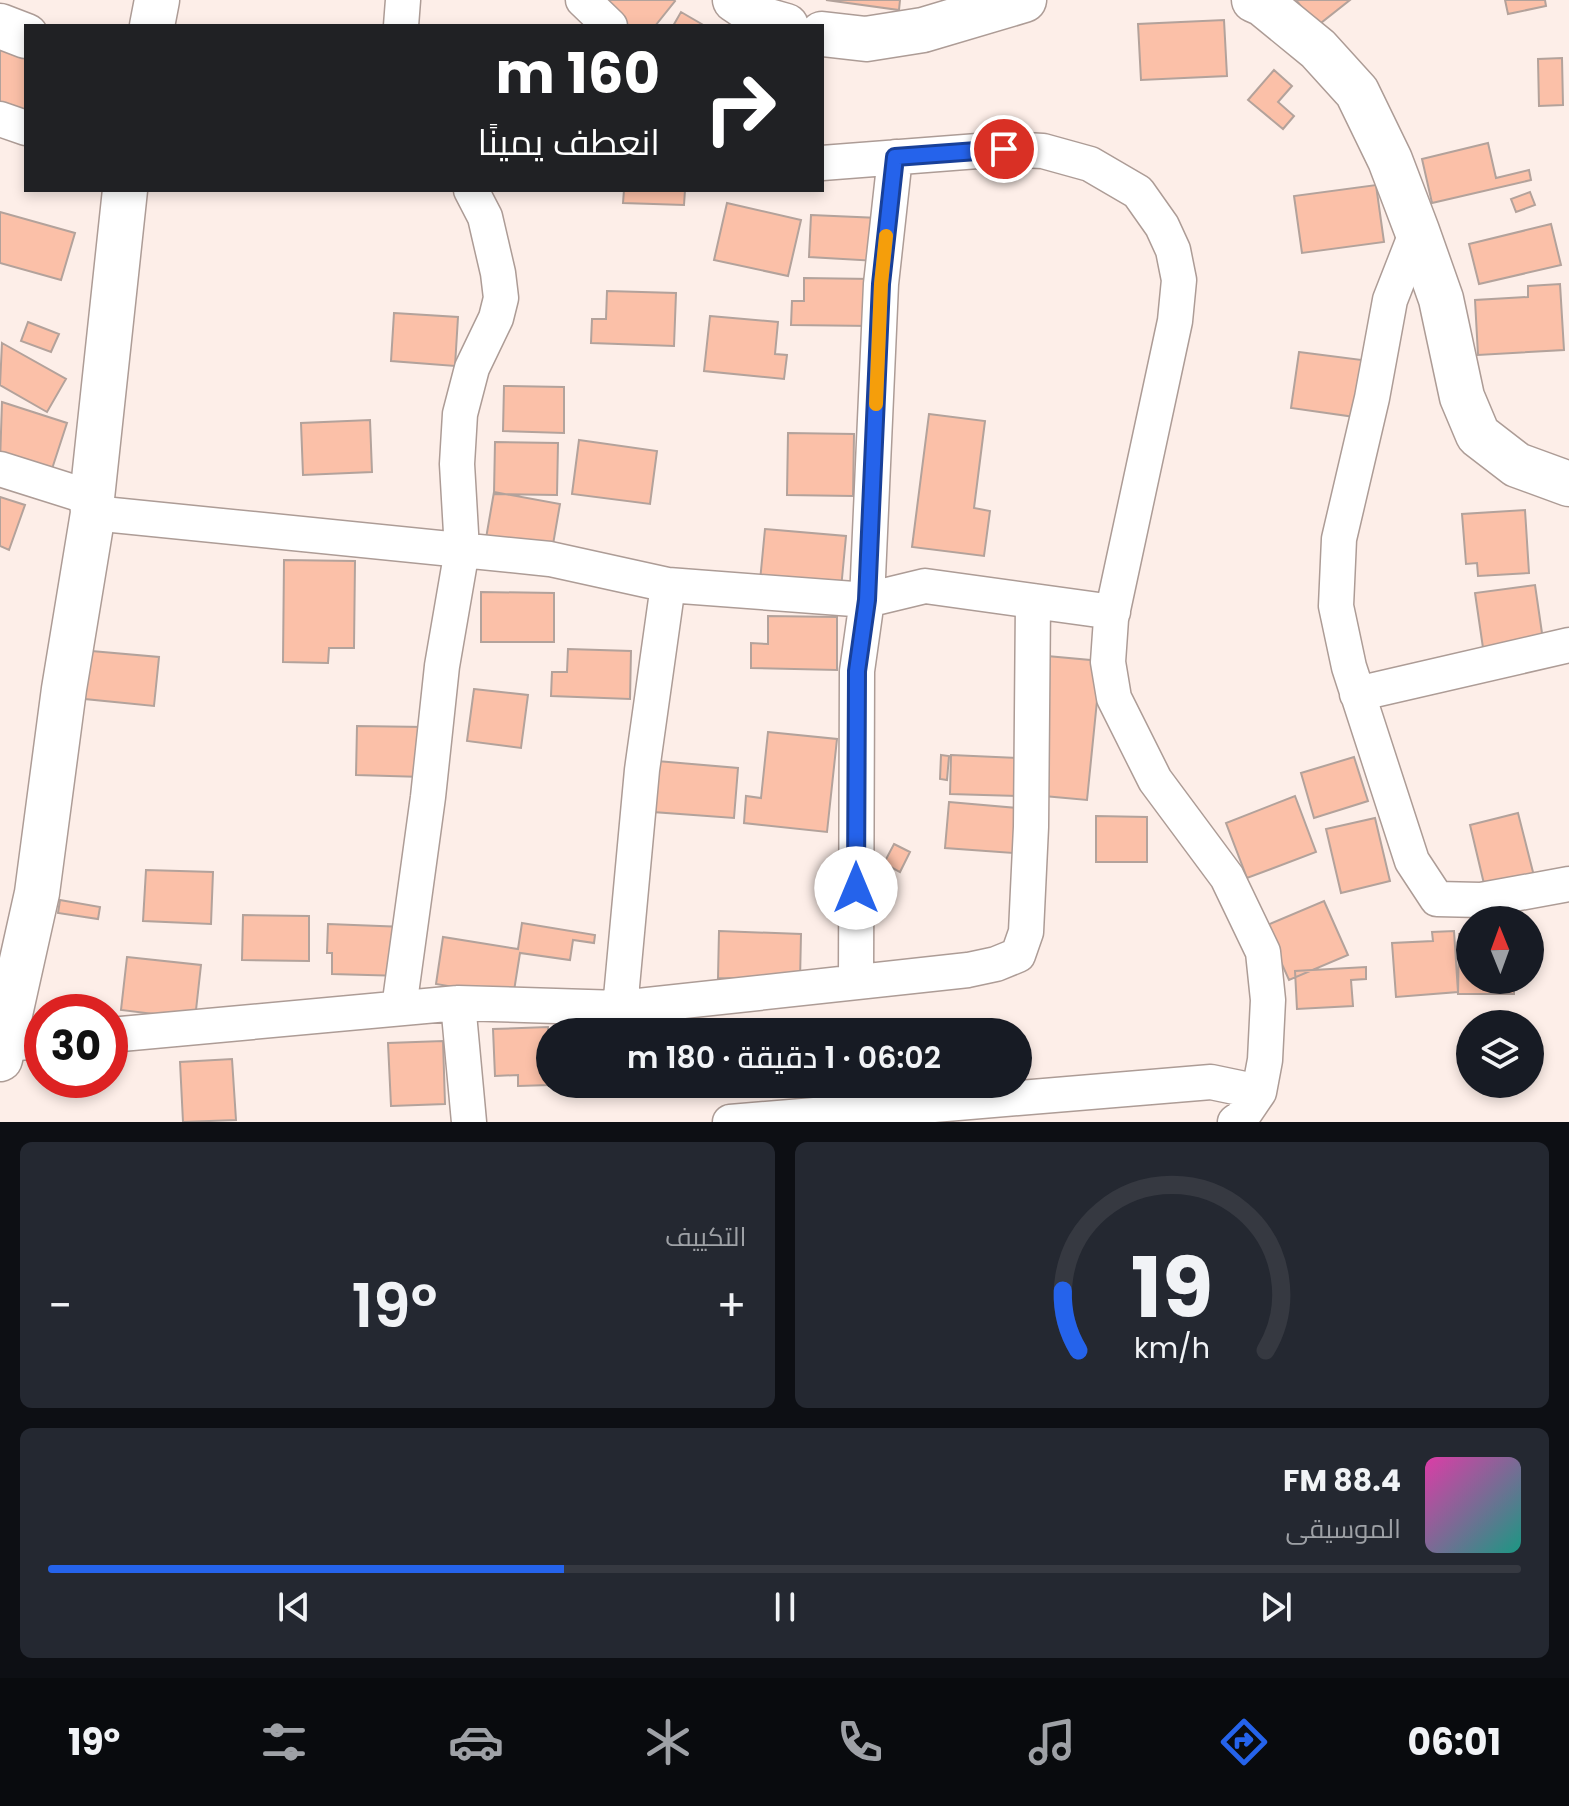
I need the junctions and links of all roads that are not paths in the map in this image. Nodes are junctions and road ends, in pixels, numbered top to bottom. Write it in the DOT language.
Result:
graph roads {
  1 [pos="157,0"];
  2 [pos="403,0"];
  3 [pos="583,0"];
  4 [pos="735,0"];
  5 [pos="1024,0"];
  6 [pos="1254,0"];
  7 [pos="152,24"];
  8 [pos="401,24"];
  9 [pos="608,24"];
  10 [pos="779,24"];
  11 [pos="0,26"];
  12 [pos="824,34"];
  13 [pos="24,35"];
  14 [pos="0,119"];
  15 [pos="24,127"];
  16 [pos="895,157"];
  17 [pos="824,163"];
  18 [pos="125,192"];
  19 [pos="472,192"];
  20 [pos="1417,231"];
  21 [pos="0,469"];
  22 [pos="1569,484"];
  23 [pos="93,506"];
  24 [pos="462,550"];
  25 [pos="668,585"];
  26 [pos="867,600"];
  27 [pos="1033,601"];
  28 [pos="1113,612"];
  29 [pos="1569,645"];
  30 [pos="1357,694"];
  31 [pos="1569,884"];
  32 [pos="856,981"];
  33 [pos="8,991"];
  34 [pos="458,1003"];
  35 [pos="399,1008"];
  36 [pos="620,1008"];
  37 [pos="128,1033"];
  38 [pos="16,1048"];
  39 [pos="1259,1092"];
  40 [pos="469,1122"];
  41 [pos="730,1122"];
  42 [pos="1235,1122"];
  1 -- 7 [label="street"];
  2 -- 8 [label="street"];
  3 -- 9 [label="street"];
  4 -- 10 [label="street"];
  5 -- 12 [label="street"];
  6 -- 20 [label="street"];
  11 -- 13 [label="street"];
  14 -- 15 [label="street"];
  16 -- 17 [label="street"];
  16 -- 26 [label="street"];
  16 -- 28 [label="street"];
  18 -- 23 [label="street"];
  19 -- 24 [label="street"];
  20 -- 22 [label="street"];
  20 -- 30 [label="street"];
  21 -- 23 [label="street"];
  23 -- 24 [label="street"];
  23 -- 33 [label="street"];
  24 -- 25 [label="street"];
  24 -- 35 [label="street"];
  25 -- 26 [label="street"];
  25 -- 36 [label="street"];
  26 -- 27 [label="street"];
  26 -- 32 [label="street"];
  27 -- 28 [label="street"];
  27 -- 32 [label="street"];
  28 -- 39 [label="street"];
  29 -- 30 [label="street"];
  30 -- 31 [label="street"];
  32 -- 36 [label="street"];
  33 -- 38 [label="street"];
  34 -- 35 [label="street"];
  34 -- 36 [label="street"];
  34 -- 40 [label="street"];
  35 -- 37 [label="street"];
  39 -- 41 [label="street"];
  39 -- 42 [label="street"];
}
